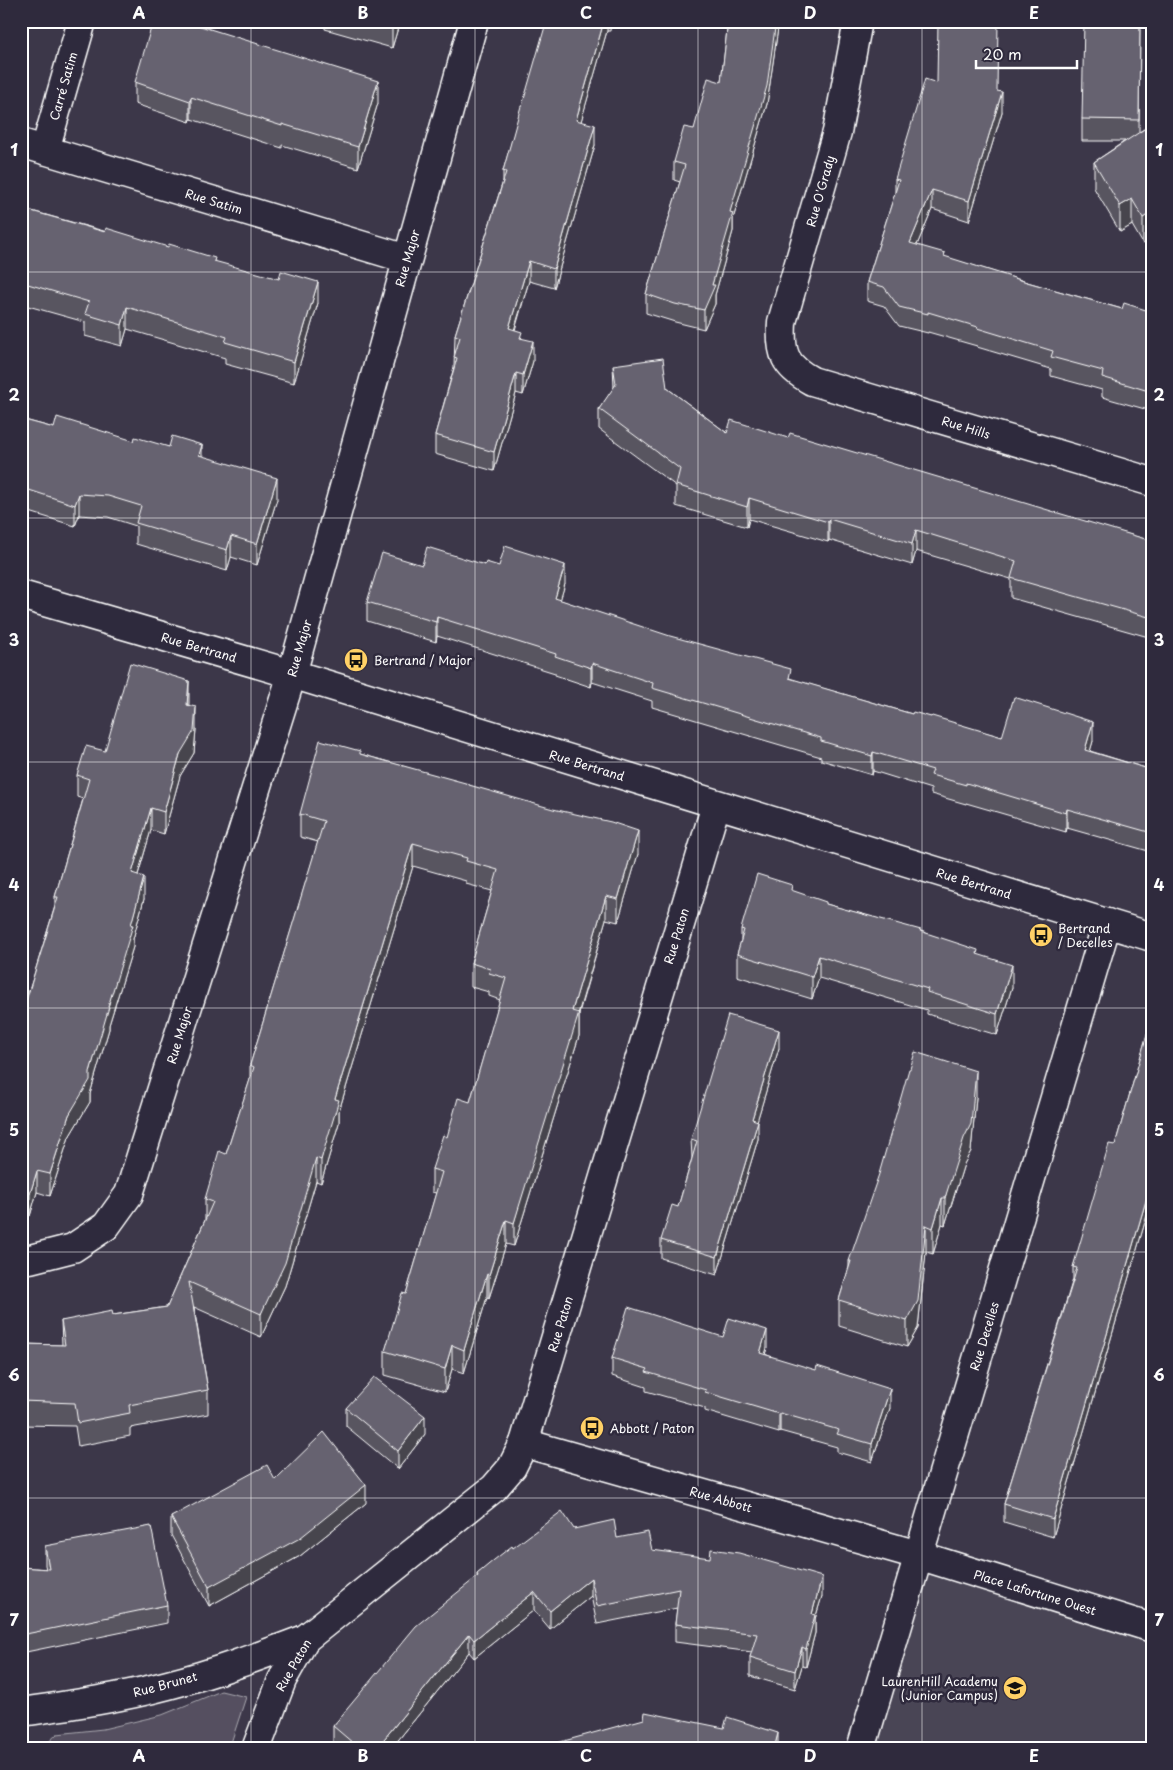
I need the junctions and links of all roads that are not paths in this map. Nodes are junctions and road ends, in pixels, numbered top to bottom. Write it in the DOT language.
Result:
graph roads {
  1 [pos="82,21"];
  2 [pos="474,21"];
  3 [pos="858,21"];
  4 [pos="33,146"];
  5 [pos="406,259"];
  6 [pos="786,360"];
  7 [pos="1152,482"];
  8 [pos="21,595"];
  9 [pos="292,674"];
  10 [pos="716,805"];
  11 [pos="1107,923"];
  12 [pos="1152,937"];
  13 [pos="21,1259"];
  14 [pos="524,1443"];
  15 [pos="918,1555"];
  16 [pos="1152,1628"];
  17 [pos="305,1639"];
  18 [pos="21,1712"];
  19 [pos="256,1749"];
  20 [pos="860,1749"];
  1 -- 4 [label="street, Carré Satim"];
  2 -- 5 [label="street, Rue Major"];
  3 -- 6 [label="street, Rue O'Grady"];
  4 -- 5 [label="street, Rue Satim"];
  5 -- 9 [label="street, Rue Major"];
  6 -- 7 [label="street, Rue Hills"];
  8 -- 9 [label="street, Rue Bertrand"];
  9 -- 10 [label="street, Rue Bertrand"];
  9 -- 13 [label="street, Rue Major"];
  10 -- 11 [label="street, Rue Bertrand"];
  10 -- 14 [label="street, Rue Paton"];
  11 -- 12 [label="street, Rue Bertrand"];
  11 -- 15 [label="street, Rue Decelles"];
  14 -- 15 [label="street, Rue Abbott"];
  14 -- 17 [label="street, Rue Paton"];
  15 -- 16 [label="street, Place Lafortune Ouest"];
  15 -- 20 [label="street, Rue Decelles"];
  17 -- 18 [label="street, Rue Brunet"];
  17 -- 19 [label="street, Rue Paton"];
}
